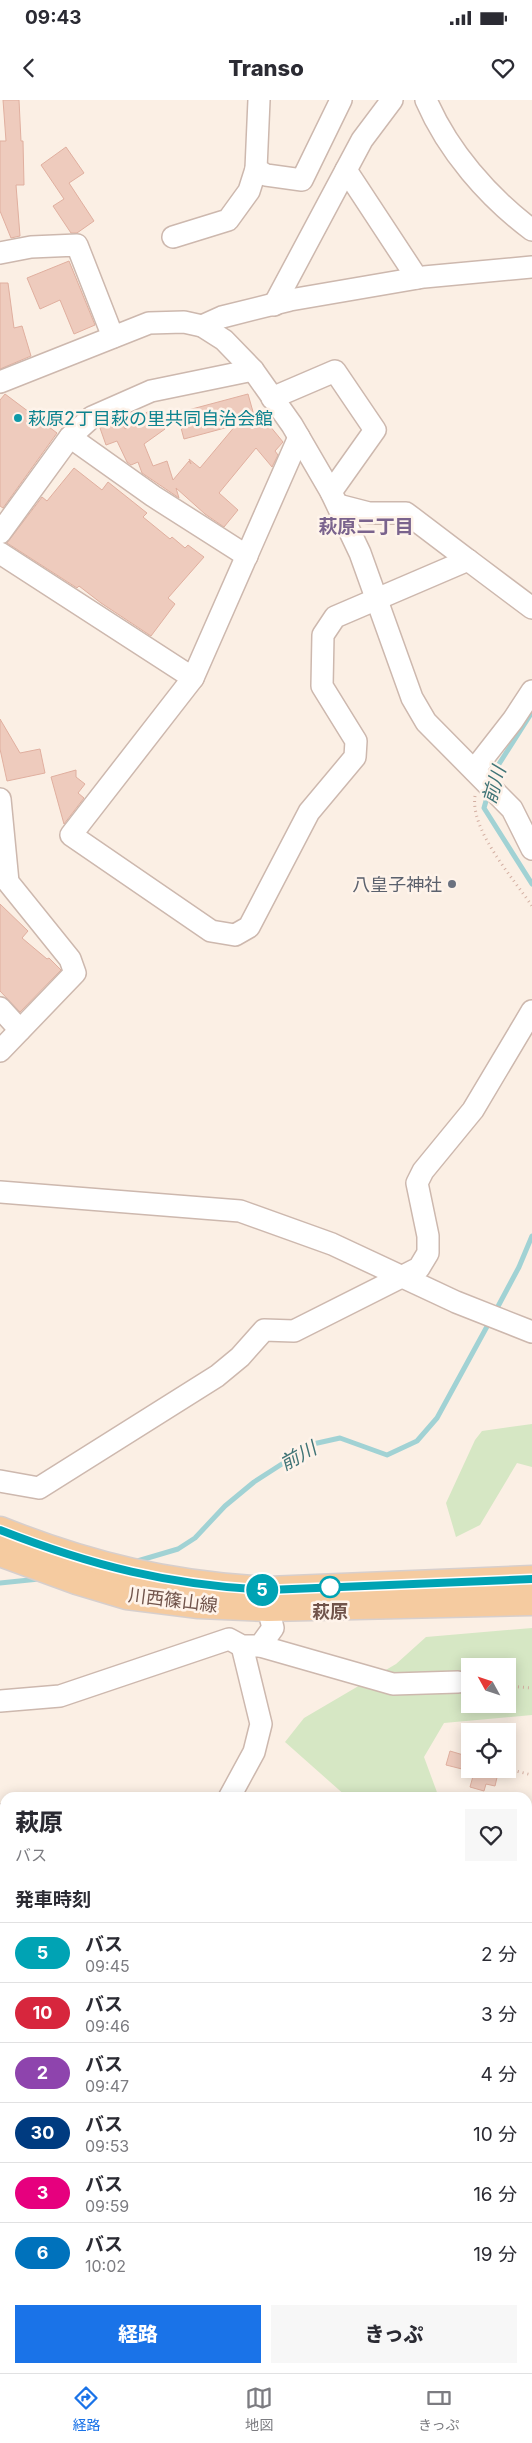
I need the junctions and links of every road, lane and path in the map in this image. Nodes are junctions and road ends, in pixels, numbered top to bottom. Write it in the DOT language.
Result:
graph roads {
  1 [pos="259,100"];
  2 [pos="342,100"];
  3 [pos="392,100"];
  4 [pos="426,100"];
  5 [pos="256,169"];
  6 [pos="346,170"];
  7 [pos="532,230"];
  8 [pos="173,237"];
  9 [pos="0,253"];
  10 [pos="532,268"];
  11 [pos="417,278"];
  12 [pos="274,305"];
  13 [pos="202,326"];
  14 [pos="113,337"];
  15 [pos="253,370"];
  16 [pos="0,382"];
  17 [pos="272,398"];
  18 [pos="70,437"];
  19 [pos="299,437"];
  20 [pos="334,498"];
  21 [pos="0,533"];
  22 [pos="0,553"];
  23 [pos="247,556"];
  24 [pos="468,560"];
  25 [pos="376,600"];
  26 [pos="532,608"];
  27 [pos="193,678"];
  28 [pos="532,692"];
  29 [pos="476,772"];
  30 [pos="0,799"];
  31 [pos="532,849"];
  32 [pos="3,858"];
  33 [pos="532,906"];
  34 [pos="0,1008"];
  35 [pos="532,1010"];
  36 [pos="20,1030"];
  37 [pos="0,1051"];
  38 [pos="0,1192"];
  39 [pos="403,1276"];
  40 [pos="532,1332"];
  41 [pos="0,1481"];
  42 [pos="0,1530"];
  43 [pos="0,1553"];
  44 [pos="532,1579"];
  45 [pos="268,1599"];
  46 [pos="532,1602"];
  47 [pos="251,1646"];
  48 [pos="458,1682"];
  49 [pos="516,1687"];
  50 [pos="532,1688"];
  51 [pos="0,1700"];
  52 [pos="516,1771"];
  53 [pos="532,1775"];
  54 [pos="232,1792"];
  1 -- 5 [label="street"];
  2 -- 5 [label="street"];
  3 -- 6 [label="street"];
  4 -- 7 [label="street"];
  5 -- 8 [label="street"];
  6 -- 11 [label="street"];
  6 -- 12 [label="street"];
  9 -- 14 [label="street"];
  10 -- 11 [label="street"];
  11 -- 12 [label="street"];
  12 -- 13 [label="street"];
  13 -- 14 [label="street"];
  13 -- 15 [label="street"];
  14 -- 16 [label="street"];
  15 -- 17 [label="street"];
  15 -- 18 [label="street"];
  17 -- 19 [label="street"];
  17 -- 20 [label="street"];
  18 -- 21 [label="street"];
  18 -- 23 [label="street"];
  19 -- 20 [label="street"];
  19 -- 23 [label="street"];
  20 -- 24 [label="street"];
  20 -- 25 [label="street"];
  22 -- 27 [label="street"];
  23 -- 27 [label="street"];
  24 -- 25 [label="street"];
  24 -- 26 [label="street"];
  25 -- 27 [label="street"];
  25 -- 29 [label="street"];
  28 -- 29 [label="street"];
  29 -- 31 [label="street"];
  29 -- 33 [label="path"];
  30 -- 32 [label="street"];
  32 -- 36 [label="street"];
  34 -- 36 [label="street"];
  35 -- 39 [label="street"];
  36 -- 37 [label="street"];
  38 -- 39 [label="street"];
  39 -- 40 [label="street"];
  39 -- 41 [label="street"];
  42 -- 45 [label="main road, 川西篠山線"];
  43 -- 45 [label="main road, 川西篠山線"];
  44 -- 45 [label="main road, 川西篠山線"];
  45 -- 46 [label="main road, 川西篠山線"];
  45 -- 47 [label="street"];
  47 -- 48 [label="street"];
  47 -- 51 [label="street"];
  47 -- 54 [label="street"];
  49 -- 50 [label="path"];
  52 -- 53 [label="path"];
}
